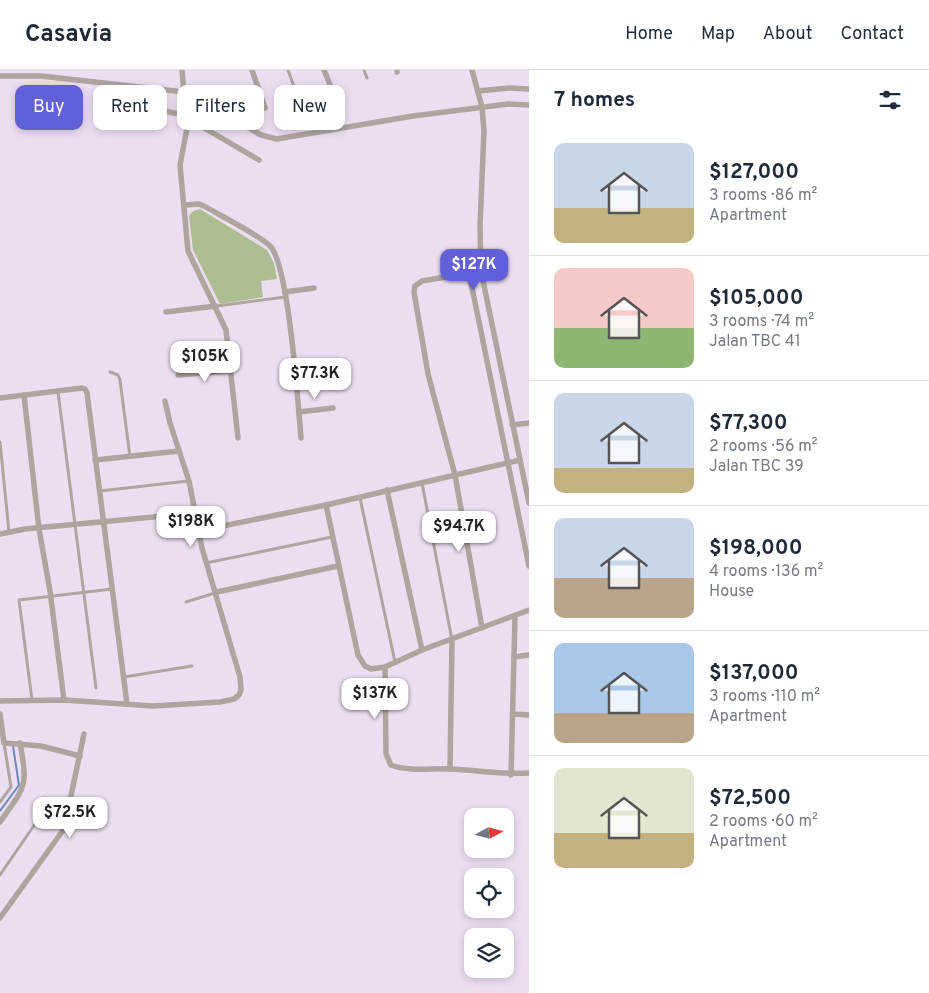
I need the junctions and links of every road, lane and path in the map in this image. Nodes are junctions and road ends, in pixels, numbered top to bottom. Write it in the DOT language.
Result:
graph roads {
  1 [pos="182,70"];
  2 [pos="252,70"];
  3 [pos="288,70"];
  4 [pos="324,70"];
  5 [pos="364,70"];
  6 [pos="472,70"];
  7 [pos="0,76"];
  8 [pos="367,78"];
  9 [pos="183,85"];
  10 [pos="294,85"];
  11 [pos="330,85"];
  12 [pos="529,89"];
  13 [pos="478,92"];
  14 [pos="177,93"];
  15 [pos="529,105"];
  16 [pos="482,107"];
  17 [pos="265,108"];
  18 [pos="187,130"];
  19 [pos="208,130"];
  20 [pos="252,130"];
  21 [pos="259,160"];
  22 [pos="184,205"];
  23 [pos="481,270"];
  24 [pos="470,273"];
  25 [pos="314,288"];
  26 [pos="285,294"];
  27 [pos="216,306"];
  28 [pos="166,312"];
  29 [pos="230,371"];
  30 [pos="110,372"];
  31 [pos="178,375"];
  32 [pos="58,391"];
  33 [pos="24,395"];
  34 [pos="0,398"];
  35 [pos="165,401"];
  36 [pos="333,408"];
  37 [pos="299,412"];
  38 [pos="529,423"];
  39 [pos="512,426"];
  40 [pos="238,438"];
  41 [pos="301,438"];
  42 [pos="0,442"];
  43 [pos="180,451"];
  44 [pos="130,457"];
  45 [pos="95,460"];
  46 [pos="520,460"];
  47 [pos="507,463"];
  48 [pos="454,475"];
  49 [pos="189,481"];
  50 [pos="422,483"];
  51 [pos="387,490"];
  52 [pos="99,491"];
  53 [pos="359,497"];
  54 [pos="529,503"];
  55 [pos="326,505"];
  56 [pos="196,513"];
  57 [pos="104,522"];
  58 [pos="74,525"];
  59 [pos="39,528"];
  60 [pos="198,531"];
  61 [pos="9,532"];
  62 [pos="0,534"];
  63 [pos="332,537"];
  64 [pos="206,563"];
  65 [pos="338,566"];
  66 [pos="529,566"];
  67 [pos="114,589"];
  68 [pos="83,592"];
  69 [pos="216,592"];
  70 [pos="51,596"];
  71 [pos="186,602"];
  72 [pos="529,610"];
  73 [pos="515,617"];
  74 [pos="482,628"];
  75 [pos="452,640"];
  76 [pos="422,650"];
  77 [pos="529,654"];
  78 [pos="514,657"];
  79 [pos="395,662"];
  80 [pos="192,666"];
  81 [pos="385,667"];
  82 [pos="124,677"];
  83 [pos="96,688"];
  84 [pos="32,700"];
  85 [pos="64,700"];
  86 [pos="0,701"];
  87 [pos="127,704"];
  88 [pos="0,714"];
  89 [pos="513,714"];
  90 [pos="529,715"];
  91 [pos="84,734"];
  92 [pos="4,743"];
  93 [pos="20,743"];
  94 [pos="80,756"];
  95 [pos="450,769"];
  96 [pos="529,773"];
  97 [pos="511,775"];
  98 [pos="0,802"];
  99 [pos="42,814"];
  100 [pos="0,822"];
  101 [pos="0,875"];
  102 [pos="0,918"];
  1 -- 9 [label="street"];
  2 -- 17 [label="street"];
  3 -- 10 [label="lane"];
  4 -- 11 [label="street"];
  5 -- 8 [label="lane"];
  6 -- 13 [label="street"];
  7 -- 14 [label="street"];
  12 -- 13 [label="street"];
  13 -- 16 [label="street"];
  15 -- 16 [label="street"];
  16 -- 20 [label="street"];
  16 -- 23 [label="street"];
  18 -- 22 [label="street"];
  19 -- 21 [label="street"];
  22 -- 26 [label="street"];
  22 -- 27 [label="street"];
  23 -- 24 [label="street"];
  23 -- 39 [label="street"];
  24 -- 47 [label="street"];
  24 -- 48 [label="street"];
  25 -- 26 [label="street"];
  26 -- 27 [label="lane"];
  26 -- 37 [label="street"];
  27 -- 28 [label="street"];
  27 -- 29 [label="street"];
  29 -- 31 [label="street"];
  29 -- 40 [label="street"];
  30 -- 44 [label="lane"];
  32 -- 33 [label="street"];
  32 -- 45 [label="street"];
  32 -- 58 [label="lane"];
  33 -- 34 [label="street"];
  33 -- 59 [label="street"];
  35 -- 43 [label="street"];
  36 -- 37 [label="street"];
  37 -- 41 [label="street"];
  38 -- 39 [label="street"];
  39 -- 46 [label="street"];
  42 -- 61 [label="lane"];
  43 -- 44 [label="street"];
  43 -- 49 [label="street"];
  44 -- 45 [label="street"];
  45 -- 52 [label="street"];
  46 -- 47 [label="street"];
  46 -- 54 [label="street"];
  47 -- 48 [label="street"];
  47 -- 66 [label="street"];
  48 -- 50 [label="street"];
  48 -- 74 [label="street"];
  49 -- 52 [label="lane"];
  49 -- 56 [label="street"];
  50 -- 51 [label="street"];
  50 -- 75 [label="lane"];
  51 -- 53 [label="street"];
  51 -- 76 [label="street"];
  52 -- 57 [label="street"];
  53 -- 55 [label="street"];
  53 -- 79 [label="lane"];
  55 -- 60 [label="street"];
  55 -- 63 [label="street"];
  56 -- 57 [label="street"];
  56 -- 60 [label="street"];
  57 -- 58 [label="street"];
  57 -- 67 [label="street"];
  58 -- 59 [label="street"];
  58 -- 68 [label="lane"];
  59 -- 61 [label="street"];
  59 -- 70 [label="street"];
  60 -- 64 [label="street"];
  61 -- 62 [label="street"];
  63 -- 64 [label="lane"];
  63 -- 65 [label="street"];
  64 -- 69 [label="street"];
  65 -- 69 [label="street"];
  65 -- 81 [label="street"];
  67 -- 68 [label="lane"];
  67 -- 82 [label="street"];
  68 -- 70 [label="lane"];
  68 -- 83 [label="lane"];
  69 -- 71 [label="lane"];
  69 -- 87 [label="street"];
  70 -- 84 [label="lane"];
  70 -- 85 [label="street"];
  72 -- 73 [label="street"];
  73 -- 74 [label="street"];
  73 -- 78 [label="street"];
  74 -- 75 [label="street"];
  75 -- 76 [label="street"];
  75 -- 95 [label="street"];
  76 -- 79 [label="street"];
  77 -- 78 [label="street"];
  78 -- 89 [label="street"];
  79 -- 81 [label="street"];
  80 -- 82 [label="lane"];
  81 -- 95 [label="street"];
  82 -- 87 [label="street"];
  84 -- 85 [label="street"];
  84 -- 86 [label="street"];
  85 -- 87 [label="street"];
  88 -- 92 [label="street"];
  89 -- 90 [label="street"];
  89 -- 97 [label="street"];
  91 -- 94 [label="street"];
  92 -- 93 [label="street"];
  92 -- 98 [label="lane"];
  93 -- 94 [label="street"];
  93 -- 100 [label="street"];
  94 -- 102 [label="street"];
  95 -- 97 [label="street"];
  96 -- 97 [label="street"];
  99 -- 101 [label="lane"];
}
